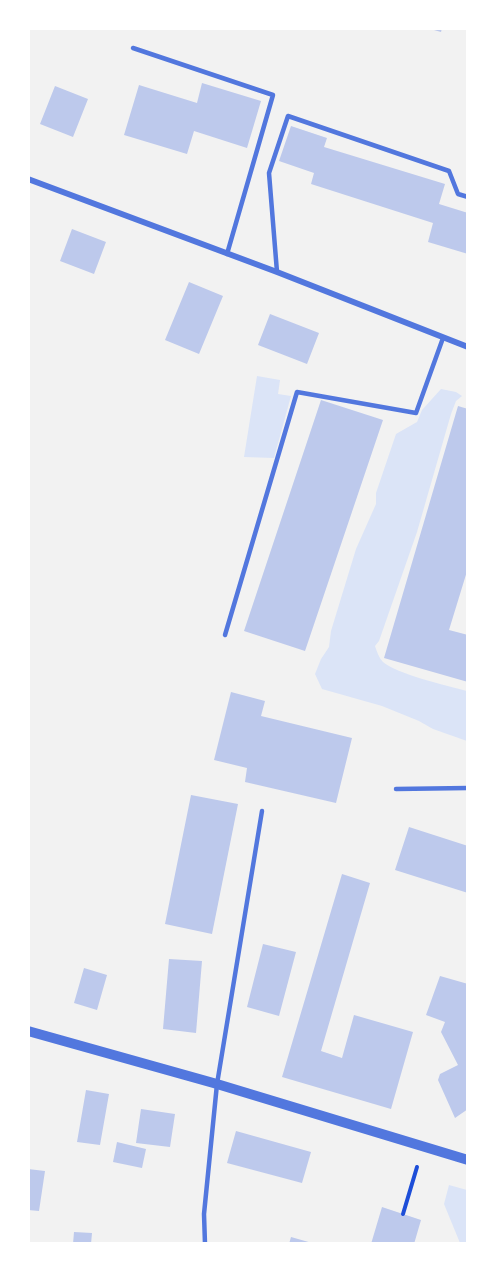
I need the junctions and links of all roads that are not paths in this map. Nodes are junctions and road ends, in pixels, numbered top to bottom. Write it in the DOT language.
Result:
graph roads {
  1 [pos="133,48"];
  2 [pos="28,179"];
  3 [pos="468,197"];
  4 [pos="227,254"];
  5 [pos="277,272"];
  6 [pos="443,338"];
  7 [pos="468,348"];
  8 [pos="225,635"];
  9 [pos="468,788"];
  10 [pos="396,789"];
  11 [pos="262,811"];
  12 [pos="28,1031"];
  13 [pos="217,1084"];
  14 [pos="468,1160"];
  15 [pos="205,1244"];
  1 -- 4 [label="lane"];
  2 -- 4 [label="street"];
  3 -- 5 [label="lane"];
  4 -- 5 [label="street"];
  5 -- 6 [label="street"];
  6 -- 7 [label="street"];
  6 -- 8 [label="lane"];
  9 -- 10 [label="lane"];
  11 -- 13 [label="lane"];
  12 -- 13 [label="street"];
  13 -- 14 [label="street"];
  13 -- 15 [label="lane"];
}
